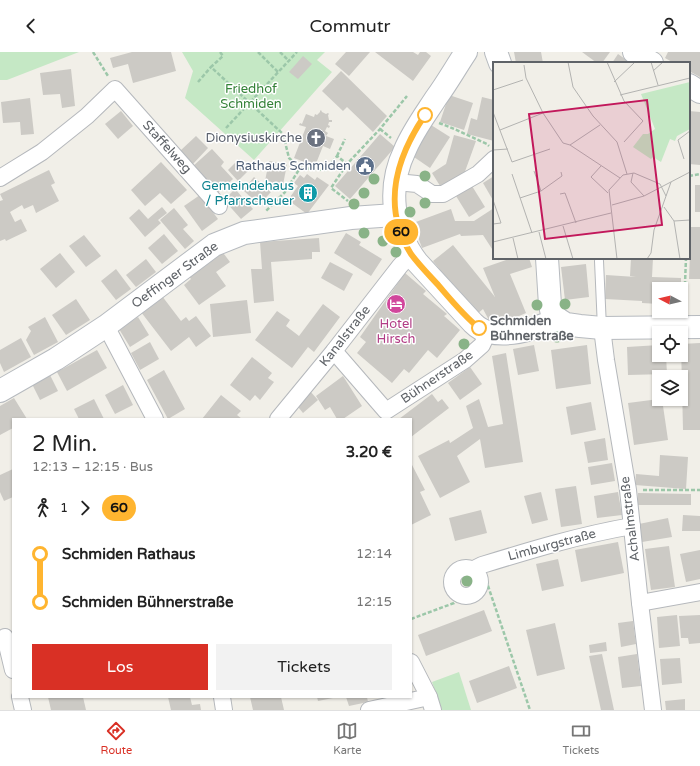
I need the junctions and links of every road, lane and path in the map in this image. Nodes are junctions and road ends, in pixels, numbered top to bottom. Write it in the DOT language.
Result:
graph roads {
  1 [pos="93,52"];
  2 [pos="220,52"];
  3 [pos="227,52"];
  4 [pos="258,52"];
  5 [pos="280,52"];
  6 [pos="297,52"];
  7 [pos="466,52"];
  8 [pos="496,52"];
  9 [pos="634,52"];
  10 [pos="223,56"];
  11 [pos="289,61"];
  12 [pos="500,62"];
  13 [pos="650,62"];
  14 [pos="211,67"];
  15 [pos="278,72"];
  16 [pos="198,82"];
  17 [pos="690,86"];
  18 [pos="115,89"];
  19 [pos="700,92"];
  20 [pos="407,96"];
  21 [pos="249,103"];
  22 [pos="426,114"];
  23 [pos="226,128"];
  24 [pos="345,139"];
  25 [pos="492,154"];
  26 [pos="337,156"];
  27 [pos="347,164"];
  28 [pos="300,168"];
  29 [pos="700,174"];
  30 [pos="690,176"];
  31 [pos="0,178"];
  32 [pos="396,182"];
  33 [pos="219,206"];
  34 [pos="264,213"];
  35 [pos="395,216"];
  36 [pos="351,218"];
  37 [pos="411,254"];
  38 [pos="547,259"];
  39 [pos="686,259"];
  40 [pos="599,261"];
  41 [pos="685,282"];
  42 [pos="558,319"];
  43 [pos="106,326"];
  44 [pos="700,327"];
  45 [pos="602,328"];
  46 [pos="488,332"];
  47 [pos="334,351"];
  48 [pos="0,391"];
  49 [pos="154,418"];
  50 [pos="279,418"];
  51 [pos="637,490"];
  52 [pos="700,490"];
  53 [pos="632,526"];
  54 [pos="478,567"];
  55 [pos="700,592"];
  56 [pos="462,595"];
  57 [pos="640,603"];
  58 [pos="412,619"];
  59 [pos="6,637"];
  60 [pos="412,664"];
  61 [pos="12,665"];
  62 [pos="20,698"];
  63 [pos="222,698"];
  64 [pos="431,703"];
  65 [pos="23,710"];
  66 [pos="224,710"];
  67 [pos="369,710"];
  68 [pos="530,710"];
  69 [pos="653,710"];
  1 -- 18 [label="path"];
  2 -- 10 [label="path"];
  3 -- 10 [label="path"];
  4 -- 15 [label="path"];
  5 -- 11 [label="path"];
  6 -- 11 [label="path"];
  7 -- 22 [label="street"];
  8 -- 12 [label="street"];
  9 -- 13 [label="street"];
  10 -- 14 [label="path"];
  11 -- 15 [label="path"];
  14 -- 16 [label="path"];
  14 -- 21 [label="path"];
  15 -- 21 [label="path"];
  17 -- 19 [label="street"];
  18 -- 31 [label="street"];
  18 -- 33 [label="street, Staffelweg"];
  20 -- 27 [label="path"];
  21 -- 23 [label="path"];
  21 -- 28 [label="path"];
  22 -- 25 [label="path"];
  22 -- 32 [label="street"];
  24 -- 26 [label="path"];
  25 -- 32 [label="street"];
  26 -- 27 [label="path"];
  26 -- 28 [label="path"];
  27 -- 36 [label="path"];
  28 -- 34 [label="path"];
  29 -- 30 [label="path"];
  32 -- 35 [label="street"];
  35 -- 36 [label="street, Oeffinger Straße"];
  35 -- 37 [label="street"];
  36 -- 43 [label="street, Oeffinger Straße"];
  37 -- 46 [label="street"];
  37 -- 47 [label="street, Kanalstraße"];
  38 -- 42 [label="street"];
  39 -- 41 [label="path"];
  40 -- 45 [label="lane"];
  42 -- 45 [label="street"];
  42 -- 46 [label="street"];
  43 -- 48 [label="street, Oeffinger Straße"];
  43 -- 49 [label="street"];
  44 -- 45 [label="street"];
  45 -- 53 [label="street, Achalmstraße"];
  46 -- 47 [label="street, Bühnerstraße"];
  47 -- 50 [label="street, Kanalstraße"];
  51 -- 52 [label="path"];
  53 -- 54 [label="street, Limburgstraße"];
  53 -- 57 [label="street, Achalmstraße"];
  54 -- 56 [label="street"];
  54 -- 68 [label="path"];
  55 -- 57 [label="street"];
  56 -- 58 [label="path"];
  57 -- 69 [label="street, Achalmstraße"];
  59 -- 61 [label="street"];
  60 -- 64 [label="street"];
  62 -- 65 [label="street"];
  63 -- 66 [label="street"];
  64 -- 67 [label="street"];
}
